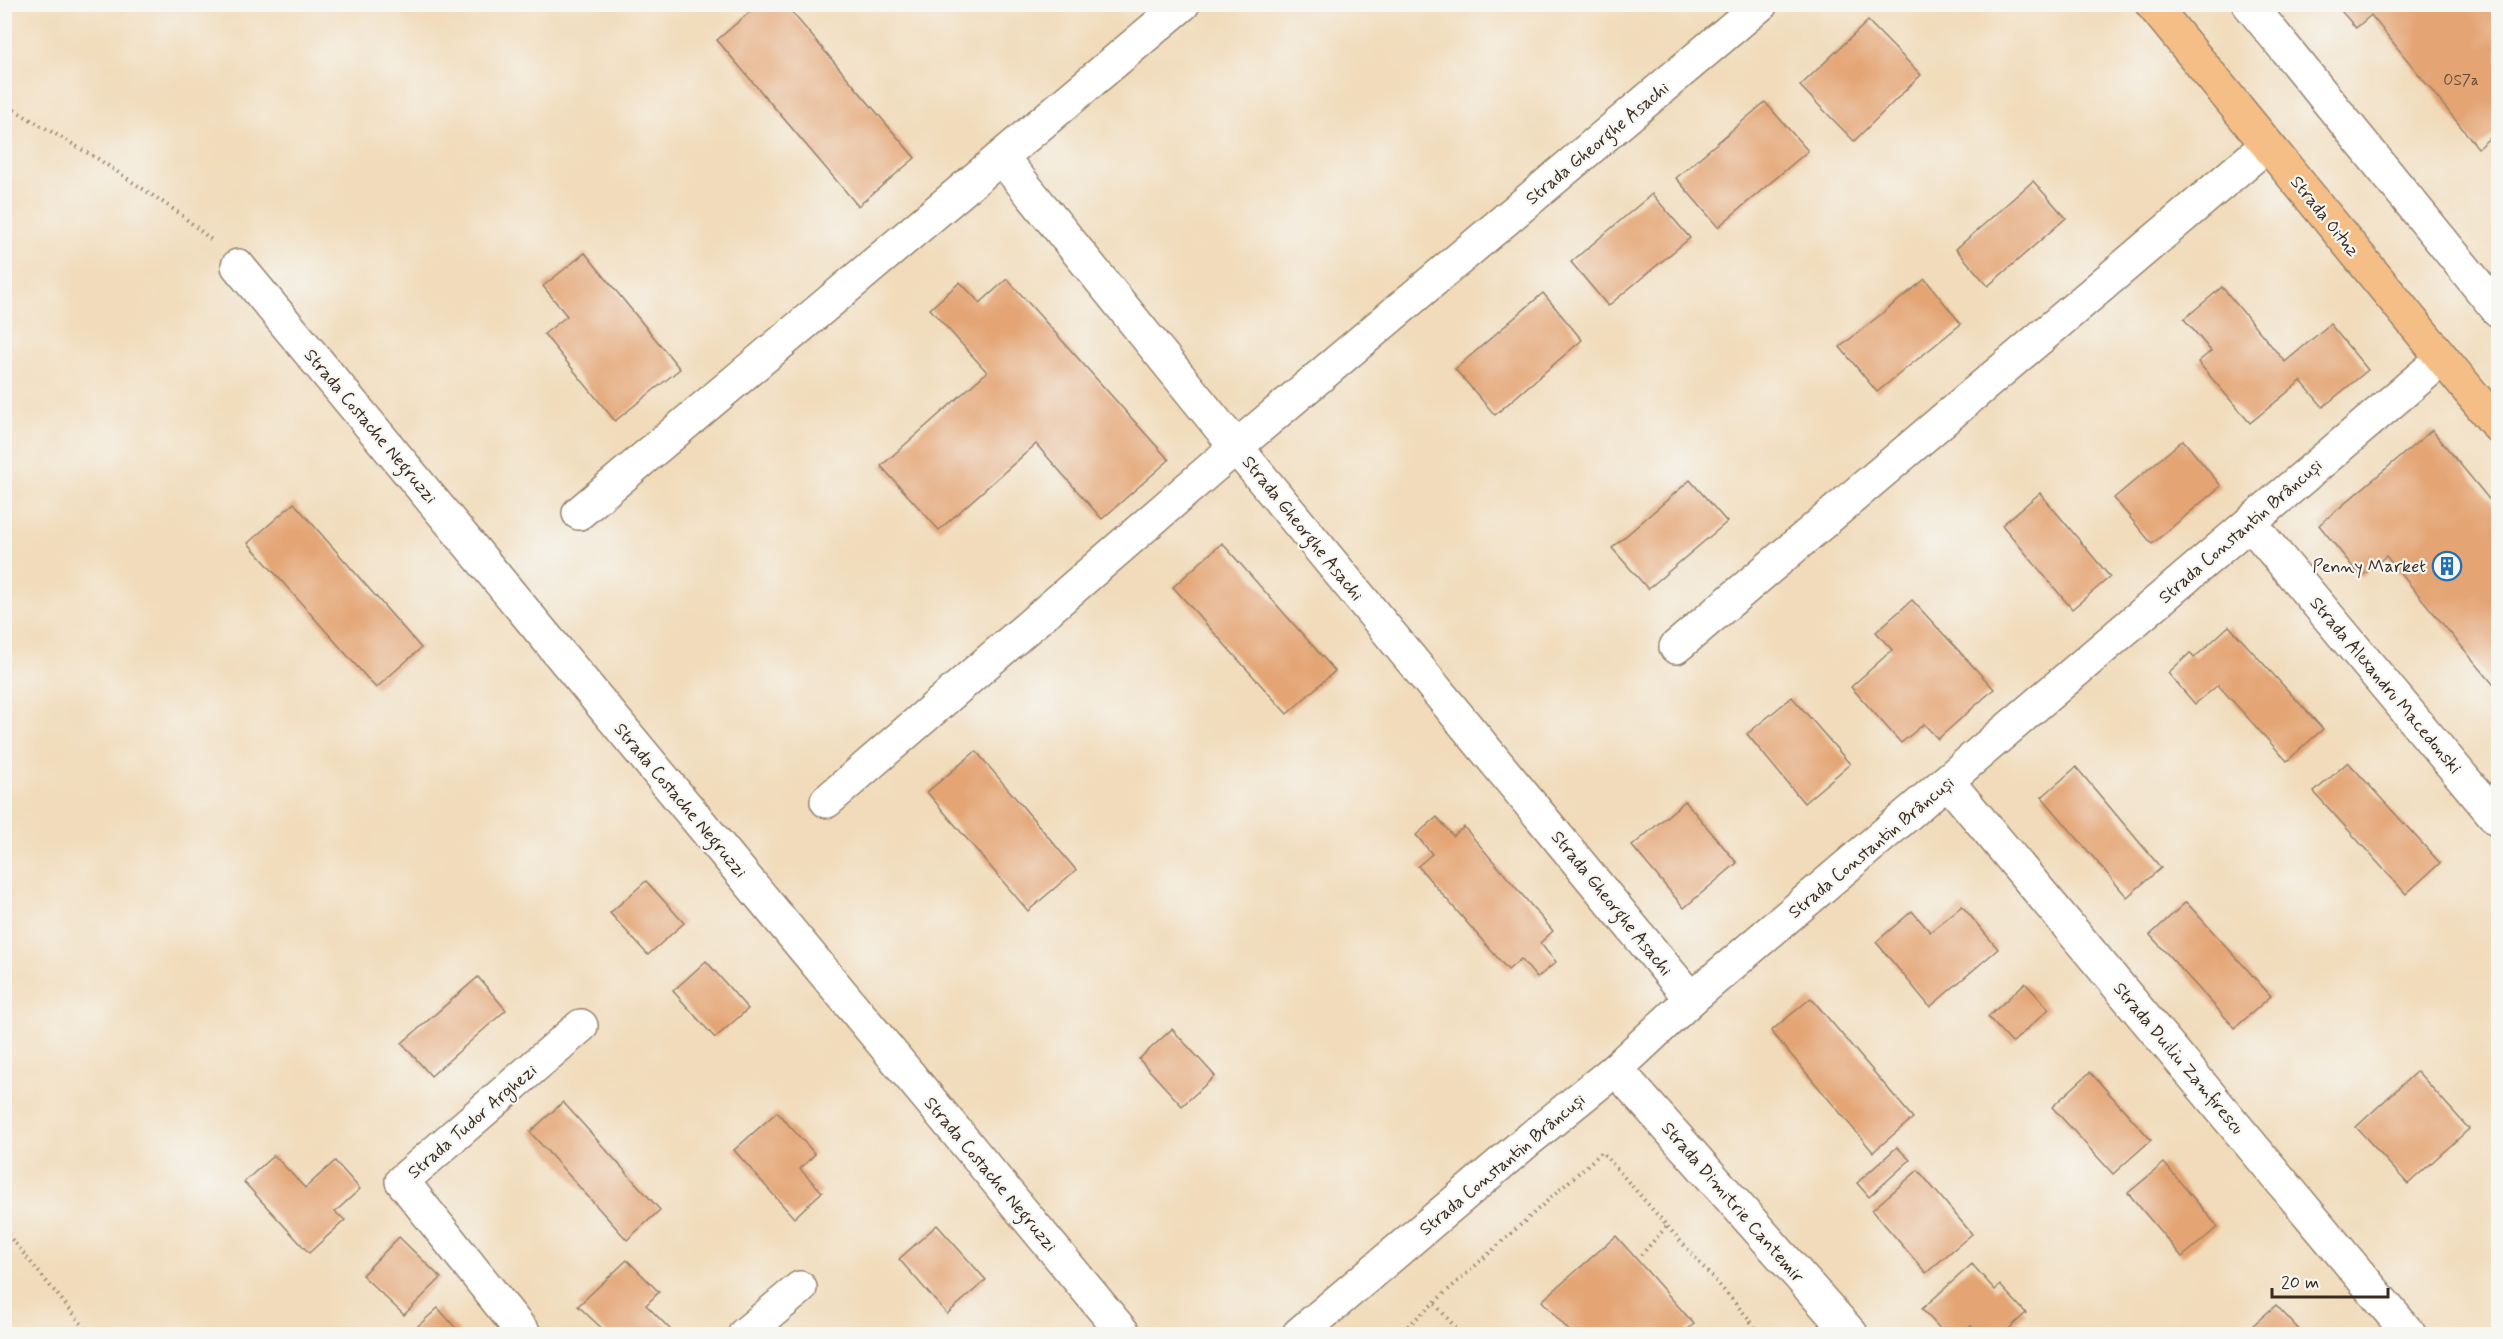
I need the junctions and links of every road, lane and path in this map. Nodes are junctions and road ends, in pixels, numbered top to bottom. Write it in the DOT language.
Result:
graph roads {
  1 [pos="1182,4"];
  2 [pos="1761,4"];
  3 [pos="2152,4"];
  4 [pos="2249,4"];
  5 [pos="4,104"];
  6 [pos="2267,145"];
  7 [pos="1002,158"];
  8 [pos="238,266"];
  9 [pos="2499,310"];
  10 [pos="2442,359"];
  11 [pos="2499,426"];
  12 [pos="1236,447"];
  13 [pos="579,513"];
  14 [pos="2250,523"];
  15 [pos="1676,646"];
  16 [pos="1948,782"];
  17 [pos="827,801"];
  18 [pos="2499,820"];
  19 [pos="1691,999"];
  20 [pos="581,1026"];
  21 [pos="1616,1069"];
  22 [pos="1667,1227"];
  23 [pos="4,1230"];
  24 [pos="1641,1255"];
  25 [pos="800,1288"];
  26 [pos="1435,1304"];
  27 [pos="90,1335"];
  28 [pos="524,1335"];
  29 [pos="746,1335"];
  30 [pos="1124,1335"];
  31 [pos="1299,1335"];
  32 [pos="1399,1335"];
  33 [pos="1461,1335"];
  34 [pos="1759,1335"];
  35 [pos="1851,1335"];
  36 [pos="2409,1335"];
  1 -- 7 [label="street"];
  2 -- 12 [label="street, Strada Gheorghe Asachi"];
  3 -- 6 [label="main road, Strada Oituz"];
  4 -- 9 [label="street"];
  5 -- 8 [label="path"];
  6 -- 10 [label="main road, Strada Oituz"];
  6 -- 15 [label="street"];
  7 -- 12 [label="street"];
  7 -- 13 [label="street"];
  8 -- 30 [label="street, Strada Costache Negruzzi"];
  10 -- 11 [label="main road, Strada Oituz"];
  10 -- 14 [label="street, Strada Constantin Brâncuși"];
  12 -- 17 [label="street"];
  12 -- 19 [label="street, Strada Gheorghe Asachi"];
  14 -- 16 [label="street, Strada Constantin Brâncuși"];
  14 -- 18 [label="street, Strada Alexandru Macedonski"];
  16 -- 19 [label="street, Strada Constantin Brâncuși"];
  16 -- 36 [label="street, Strada Duiliu Zamfirescu"];
  19 -- 21 [label="street, Strada Constantin Brâncuși"];
  20 -- 28 [label="street, Strada Tudor Arghezi"];
  21 -- 31 [label="street, Strada Constantin Brâncuși"];
  21 -- 35 [label="street, Strada Dimitrie Cantemir"];
  22 -- 24 [label="path"];
  22 -- 26 [label="path"];
  22 -- 34 [label="path"];
  23 -- 27 [label="path"];
  25 -- 29 [label="street"];
  26 -- 32 [label="path"];
  26 -- 33 [label="path"];
}
